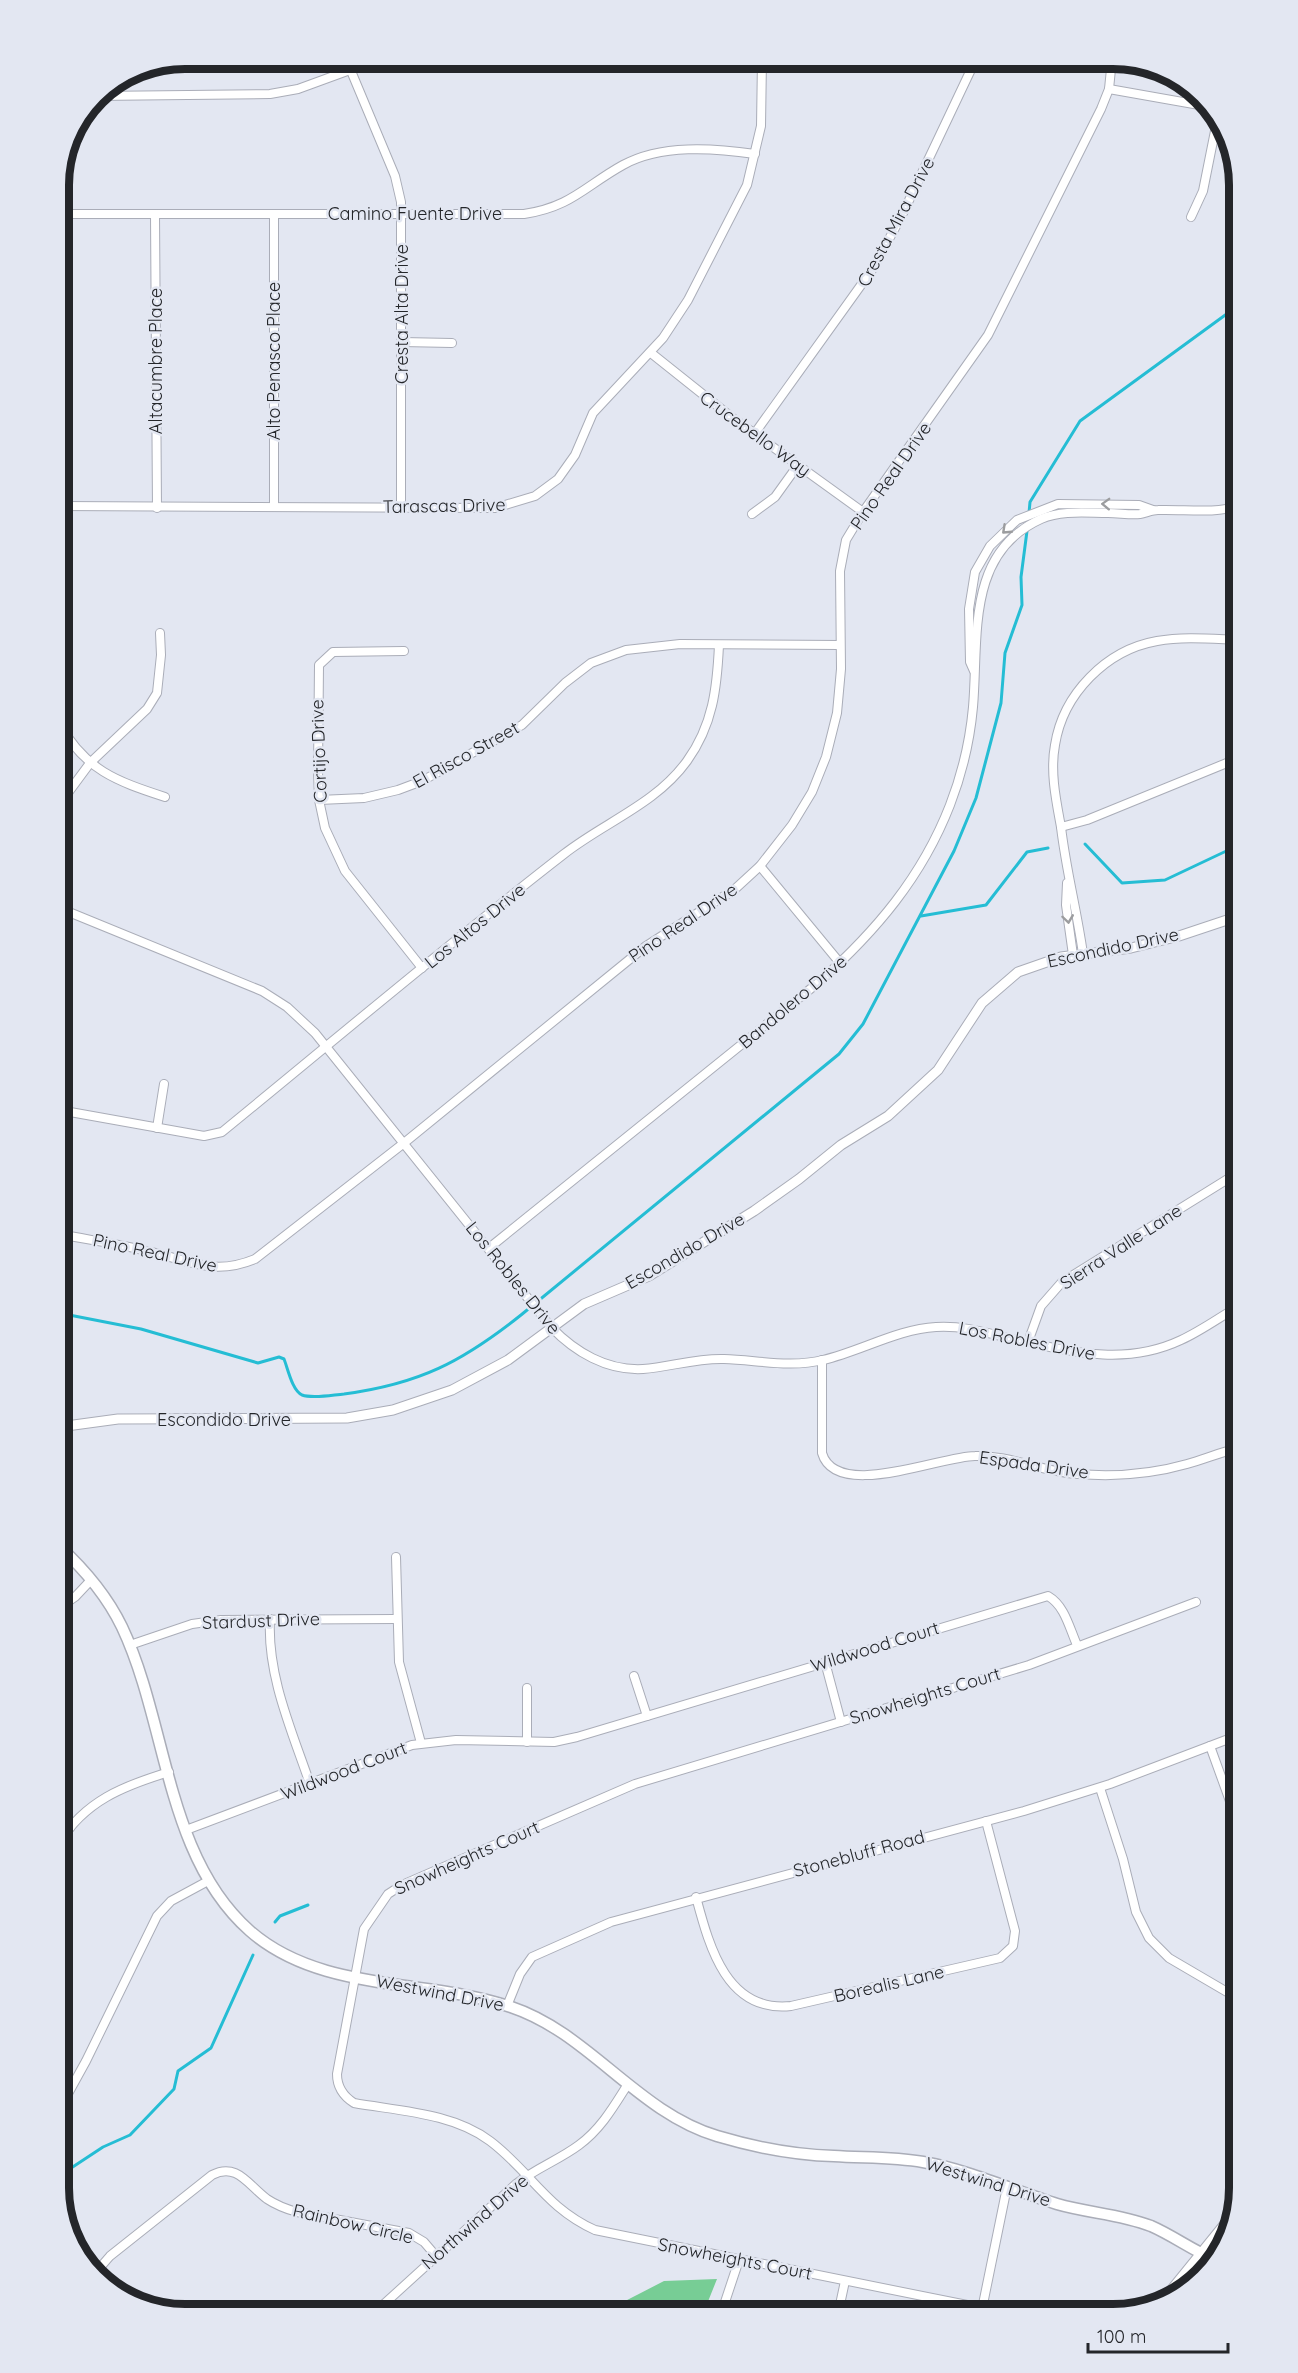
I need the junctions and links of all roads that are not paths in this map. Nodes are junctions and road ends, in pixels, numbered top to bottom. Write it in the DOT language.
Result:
graph roads {
  1 [pos="762,69"];
  2 [pos="971,69"];
  3 [pos="1111,69"];
  4 [pos="350,70"];
  5 [pos="1109,89"];
  6 [pos="112,96"];
  7 [pos="1196,104"];
  8 [pos="1215,131"];
  9 [pos="755,154"];
  10 [pos="69,214"];
  11 [pos="155,214"];
  12 [pos="274,214"];
  13 [pos="402,214"];
  14 [pos="1191,217"];
  15 [pos="402,342"];
  16 [pos="452,343"];
  17 [pos="651,353"];
  18 [pos="754,433"];
  19 [pos="798,465"];
  20 [pos="69,506"];
  21 [pos="157,507"];
  22 [pos="274,507"];
  23 [pos="401,508"];
  24 [pos="1229,508"];
  25 [pos="1154,510"];
  26 [pos="863,512"];
  27 [pos="752,514"];
  28 [pos="160,633"];
  29 [pos="1229,639"];
  30 [pos="719,645"];
  31 [pos="840,645"];
  32 [pos="404,651"];
  33 [pos="975,671"];
  34 [pos="69,739"];
  35 [pos="1229,762"];
  36 [pos="90,764"];
  37 [pos="69,792"];
  38 [pos="165,797"];
  39 [pos="319,800"];
  40 [pos="1061,827"];
  41 [pos="760,866"];
  42 [pos="69,912"];
  43 [pos="1229,919"];
  44 [pos="1078,955"];
  45 [pos="840,963"];
  46 [pos="422,968"];
  47 [pos="326,1047"];
  48 [pos="164,1084"];
  49 [pos="69,1112"];
  50 [pos="157,1128"];
  51 [pos="404,1143"];
  52 [pos="1229,1179"];
  53 [pos="69,1236"];
  54 [pos="489,1248"];
  55 [pos="1229,1312"];
  56 [pos="551,1327"];
  57 [pos="1028,1342"];
  58 [pos="822,1360"];
  59 [pos="69,1426"];
  60 [pos="1229,1451"];
  61 [pos="69,1557"];
  62 [pos="396,1557"];
  63 [pos="91,1580"];
  64 [pos="69,1601"];
  65 [pos="1196,1602"];
  66 [pos="270,1619"];
  67 [pos="396,1619"];
  68 [pos="130,1645"];
  69 [pos="1077,1645"];
  70 [pos="825,1662"];
  71 [pos="634,1676"];
  72 [pos="527,1688"];
  73 [pos="647,1716"];
  74 [pos="841,1722"];
  75 [pos="1229,1739"];
  76 [pos="526,1742"];
  77 [pos="421,1743"];
  78 [pos="1210,1746"];
  79 [pos="169,1773"];
  80 [pos="310,1784"];
  81 [pos="1100,1788"];
  82 [pos="1229,1798"];
  83 [pos="986,1821"];
  84 [pos="70,1828"];
  85 [pos="186,1830"];
  86 [pos="208,1881"];
  87 [pos="696,1897"];
  88 [pos="356,1976"];
  89 [pos="1229,1993"];
  90 [pos="507,2006"];
  91 [pos="628,2084"];
  92 [pos="69,2089"];
  93 [pos="526,2176"];
  94 [pos="1007,2187"];
  95 [pos="1222,2226"];
  96 [pos="1200,2255"];
  97 [pos="436,2256"];
  98 [pos="1205,2257"];
  99 [pos="739,2260"];
  100 [pos="1202,2262"];
  101 [pos="101,2267"];
  102 [pos="845,2281"];
  103 [pos="1175,2285"];
  104 [pos="384,2304"];
  105 [pos="724,2304"];
  106 [pos="840,2304"];
  107 [pos="946,2304"];
  108 [pos="983,2304"];
  1 -- 9 [label="street, Tarascas Drive"];
  2 -- 18 [label="street, Cresta Mira Drive"];
  3 -- 5 [label="street, Pino Real Drive"];
  4 -- 6 [label="street"];
  4 -- 13 [label="street, Cresta Alta Drive"];
  5 -- 7 [label="street"];
  5 -- 26 [label="street, Pino Real Drive"];
  8 -- 14 [label="street"];
  9 -- 13 [label="street, Camino Fuente Drive"];
  9 -- 17 [label="street, Tarascas Drive"];
  10 -- 11 [label="street, Camino Fuente Drive"];
  11 -- 12 [label="street, Camino Fuente Drive"];
  11 -- 21 [label="street, Altacumbre Place"];
  12 -- 13 [label="street, Camino Fuente Drive"];
  12 -- 22 [label="street, Alto Penasco Place"];
  13 -- 15 [label="street, Cresta Alta Drive"];
  15 -- 16 [label="street"];
  15 -- 23 [label="street, Cresta Alta Drive"];
  17 -- 18 [label="street, Crucebello Way"];
  17 -- 23 [label="street, Tarascas Drive"];
  18 -- 19 [label="street, Crucebello Way"];
  19 -- 26 [label="street, Crucebello Way"];
  19 -- 27 [label="street"];
  20 -- 21 [label="street, Tarascas Drive"];
  21 -- 22 [label="street, Tarascas Drive"];
  22 -- 23 [label="street, Tarascas Drive"];
  24 -- 25 [label="street, Bandolero Drive"];
  25 -- 33 [label="street, Bandolero Drive"];
  25 -- 33 [label="street, Bandolero Drive, one-way"];
  26 -- 31 [label="street, Pino Real Drive"];
  28 -- 36 [label="street"];
  29 -- 40 [label="street"];
  30 -- 31 [label="street, El Risco Street"];
  30 -- 39 [label="street, El Risco Street"];
  30 -- 46 [label="street, Los Altos Drive"];
  31 -- 41 [label="street, Pino Real Drive"];
  32 -- 39 [label="street, Cortijo Drive"];
  33 -- 45 [label="street, Bandolero Drive"];
  34 -- 36 [label="street"];
  35 -- 40 [label="street"];
  36 -- 37 [label="street"];
  36 -- 38 [label="street"];
  39 -- 46 [label="street, Cortijo Drive"];
  40 -- 44 [label="street"];
  41 -- 45 [label="street"];
  41 -- 51 [label="street, Pino Real Drive"];
  42 -- 47 [label="street, Los Robles Drive"];
  43 -- 44 [label="street, Escondido Drive"];
  44 -- 56 [label="street, Escondido Drive"];
  45 -- 54 [label="street, Bandolero Drive"];
  46 -- 47 [label="street, Los Altos Drive"];
  47 -- 50 [label="street, Los Altos Drive"];
  47 -- 51 [label="street, Los Robles Drive"];
  48 -- 50 [label="street"];
  49 -- 50 [label="street, Los Altos Drive"];
  51 -- 53 [label="street, Pino Real Drive"];
  51 -- 54 [label="street, Los Robles Drive"];
  52 -- 57 [label="street, Sierra Valle Lane"];
  54 -- 56 [label="street, Los Robles Drive"];
  55 -- 57 [label="street, Los Robles Drive"];
  56 -- 58 [label="street, Los Robles Drive"];
  56 -- 59 [label="street, Escondido Drive"];
  57 -- 58 [label="street, Los Robles Drive"];
  58 -- 60 [label="street, Espada Drive"];
  61 -- 63 [label="main road, Westwind Drive"];
  62 -- 67 [label="street"];
  63 -- 64 [label="street"];
  63 -- 68 [label="main road, Westwind Drive"];
  65 -- 69 [label="street, Snowheights Court"];
  66 -- 67 [label="street, Stardust Drive"];
  66 -- 68 [label="street, Stardust Drive"];
  66 -- 80 [label="street"];
  67 -- 77 [label="street"];
  68 -- 79 [label="main road, Westwind Drive"];
  69 -- 70 [label="street, Wildwood Court"];
  69 -- 74 [label="street, Snowheights Court"];
  70 -- 73 [label="street, Wildwood Court"];
  70 -- 74 [label="street"];
  71 -- 73 [label="street"];
  72 -- 76 [label="street"];
  73 -- 76 [label="street, Wildwood Court"];
  74 -- 88 [label="street, Snowheights Court"];
  75 -- 78 [label="street, Stonebluff Road"];
  76 -- 77 [label="street, Wildwood Court"];
  77 -- 80 [label="street, Wildwood Court"];
  78 -- 81 [label="street, Stonebluff Road"];
  78 -- 82 [label="street"];
  79 -- 84 [label="street"];
  79 -- 85 [label="main road, Westwind Drive"];
  80 -- 85 [label="street, Wildwood Court"];
  81 -- 83 [label="street, Stonebluff Road"];
  81 -- 89 [label="street"];
  83 -- 87 [label="street, Stonebluff Road"];
  83 -- 87 [label="street, Borealis Lane"];
  85 -- 86 [label="main road, Westwind Drive"];
  86 -- 88 [label="main road, Westwind Drive"];
  86 -- 92 [label="street"];
  87 -- 90 [label="street, Stonebluff Road"];
  88 -- 90 [label="main road, Westwind Drive"];
  88 -- 93 [label="street, Snowheights Court"];
  90 -- 91 [label="main road, Westwind Drive"];
  91 -- 93 [label="street, Northwind Drive"];
  91 -- 94 [label="main road, Westwind Drive"];
  93 -- 97 [label="street, Northwind Drive"];
  93 -- 99 [label="street, Snowheights Court"];
  94 -- 96 [label="main road, Westwind Drive"];
  94 -- 108 [label="street"];
  95 -- 96 [label="street"];
  96 -- 98 [label="main road, Westwind Drive"];
  96 -- 100 [label="main road"];
  96 -- 103 [label="street"];
  97 -- 101 [label="street, Rainbow Circle"];
  97 -- 104 [label="street, Northwind Drive"];
  99 -- 102 [label="street, Snowheights Court"];
  99 -- 105 [label="street"];
  102 -- 106 [label="street"];
  102 -- 107 [label="street, Snowheights Court"];
}
